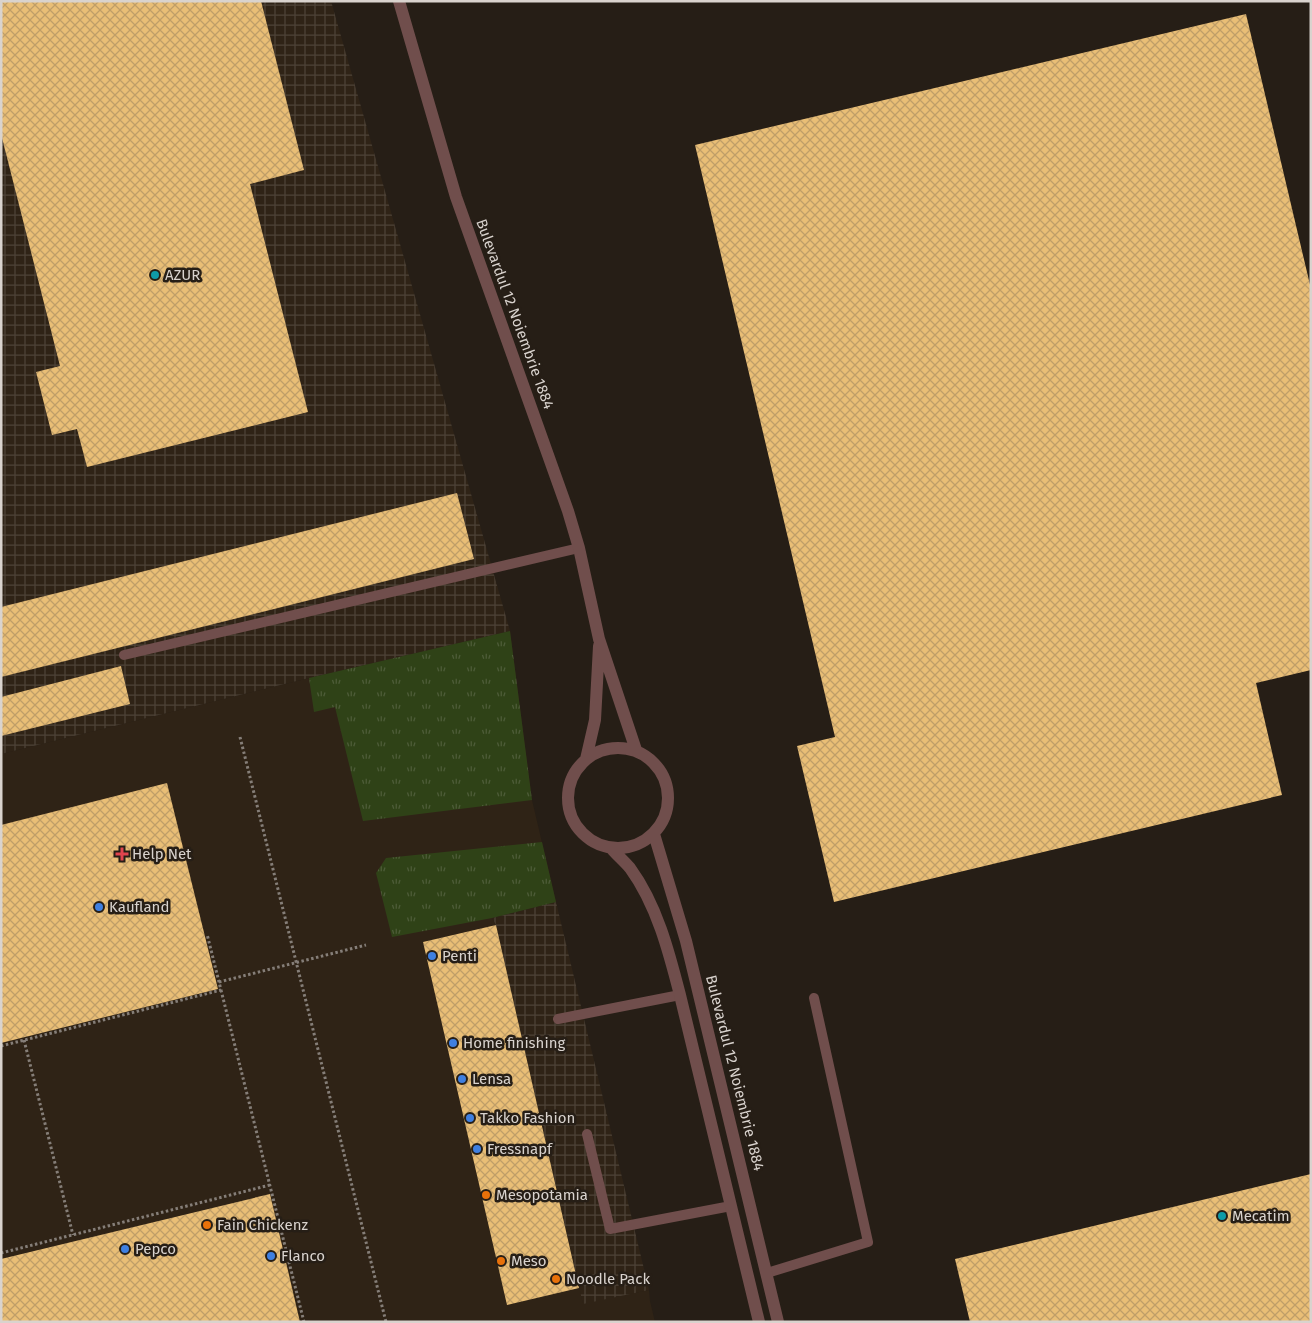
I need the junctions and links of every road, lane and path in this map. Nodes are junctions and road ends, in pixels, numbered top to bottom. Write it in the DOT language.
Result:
graph roads {
  1 [pos="399,1"];
  2 [pos="579,548"];
  3 [pos="599,639"];
  4 [pos="124,656"];
  5 [pos="240,737"];
  6 [pos="636,750"];
  7 [pos="586,759"];
  8 [pos="654,834"];
  9 [pos="611,848"];
  10 [pos="207,934"];
  11 [pos="366,945"];
  12 [pos="296,963"];
  13 [pos="219,982"];
  14 [pos="221,990"];
  15 [pos="680,995"];
  16 [pos="814,998"];
  17 [pos="558,1018"];
  18 [pos="24,1040"];
  19 [pos="1,1046"];
  20 [pos="587,1134"];
  21 [pos="270,1186"];
  22 [pos="731,1206"];
  23 [pos="73,1235"];
  24 [pos="1,1253"];
  25 [pos="767,1273"];
  26 [pos="304,1322"];
  27 [pos="386,1322"];
  28 [pos="759,1322"];
  29 [pos="778,1322"];
  1 -- 2 [label="street, Bulevardul 12 Noiembrie 1884"];
  2 -- 3 [label="street, Bulevardul 12 Noiembrie 1884"];
  2 -- 4 [label="lane"];
  3 -- 6 [label="street, Bulevardul 12 Noiembrie 1884"];
  3 -- 7 [label="street, Bulevardul 12 Noiembrie 1884"];
  5 -- 12 [label="path"];
  6 -- 7 [label="street"];
  6 -- 8 [label="street"];
  7 -- 9 [label="street"];
  8 -- 9 [label="street"];
  8 -- 25 [label="street, Bulevardul 12 Noiembrie 1884"];
  9 -- 15 [label="street"];
  10 -- 13 [label="path"];
  11 -- 12 [label="path"];
  12 -- 13 [label="path"];
  12 -- 27 [label="path"];
  13 -- 14 [label="path"];
  14 -- 18 [label="path"];
  14 -- 21 [label="path"];
  15 -- 17 [label="lane"];
  15 -- 22 [label="street"];
  16 -- 25 [label="lane"];
  18 -- 19 [label="path"];
  18 -- 23 [label="path"];
  20 -- 22 [label="lane"];
  21 -- 23 [label="path"];
  21 -- 26 [label="path"];
  22 -- 28 [label="street"];
  23 -- 24 [label="path"];
  25 -- 29 [label="street, Bulevardul 12 Noiembrie 1884"];
}
